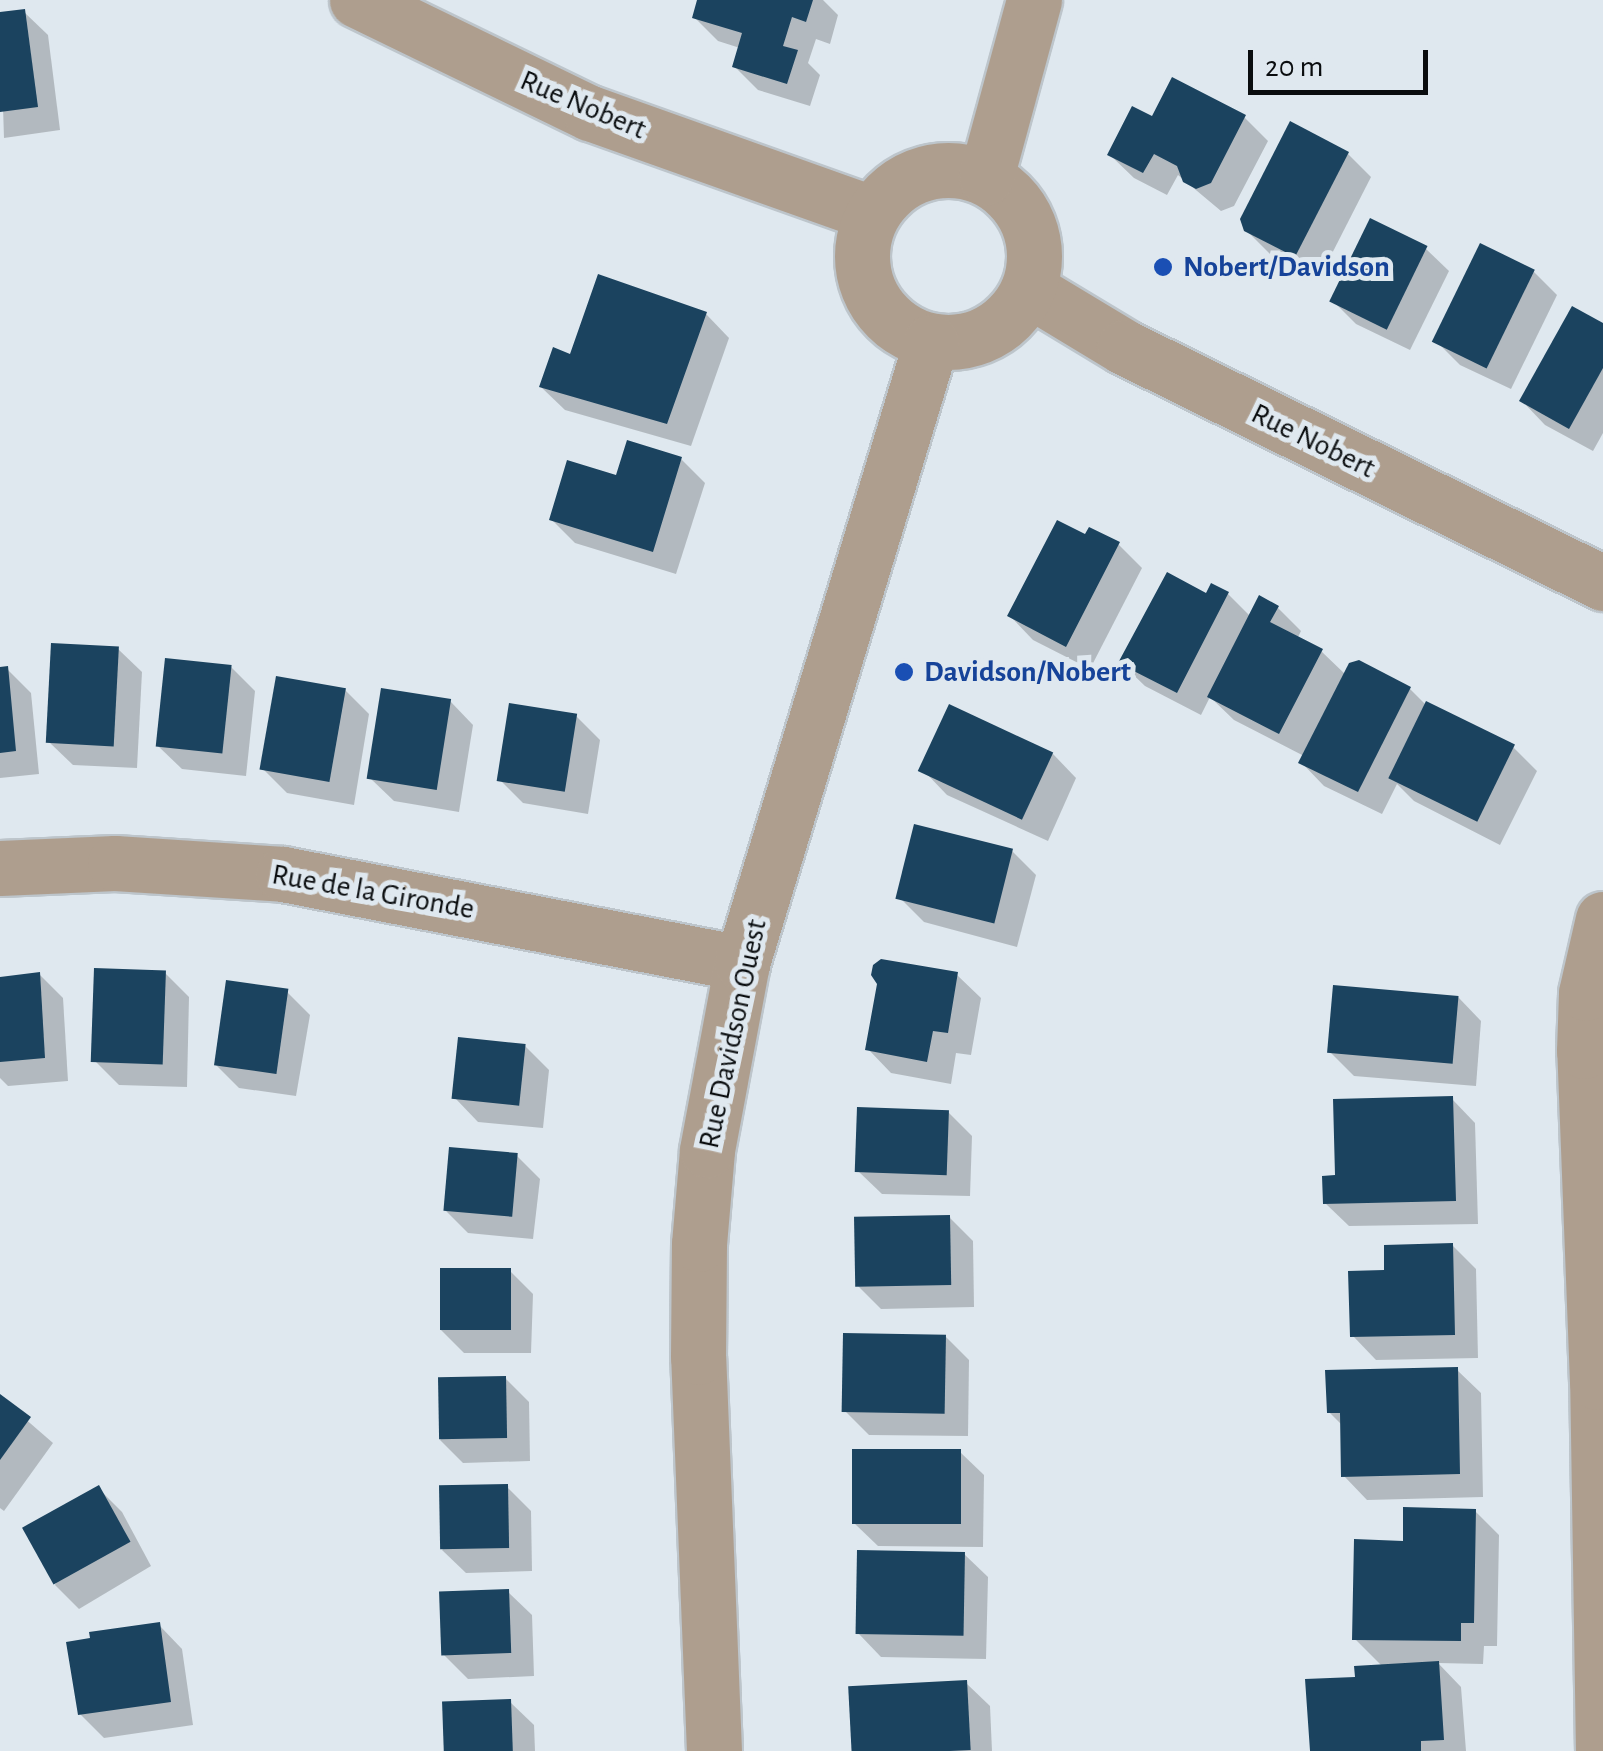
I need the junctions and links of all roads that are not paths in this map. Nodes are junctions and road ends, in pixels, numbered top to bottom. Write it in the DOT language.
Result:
graph roads {
  1 [pos="358,0"];
  2 [pos="1034,0"];
  3 [pos="986,176"];
  4 [pos="871,213"];
  5 [pos="1028,289"];
  6 [pos="931,342"];
  7 [pos="1603,583"];
  8 [pos="0,868"];
  9 [pos="1603,919"];
  10 [pos="742,964"];
  11 [pos="1600,1382"];
  12 [pos="714,1751"];
  13 [pos="1603,1751"];
  1 -- 4 [label="street, Rue Nobert"];
  2 -- 3 [label="street"];
  3 -- 4 [label="street"];
  3 -- 5 [label="street"];
  4 -- 6 [label="street"];
  5 -- 6 [label="street"];
  5 -- 7 [label="street, Rue Nobert"];
  6 -- 10 [label="street, Rue Davidson Ouest"];
  8 -- 10 [label="street, Rue de la Gironde"];
  9 -- 11 [label="street"];
  10 -- 12 [label="street, Rue Davidson Ouest"];
  11 -- 13 [label="street"];
}
